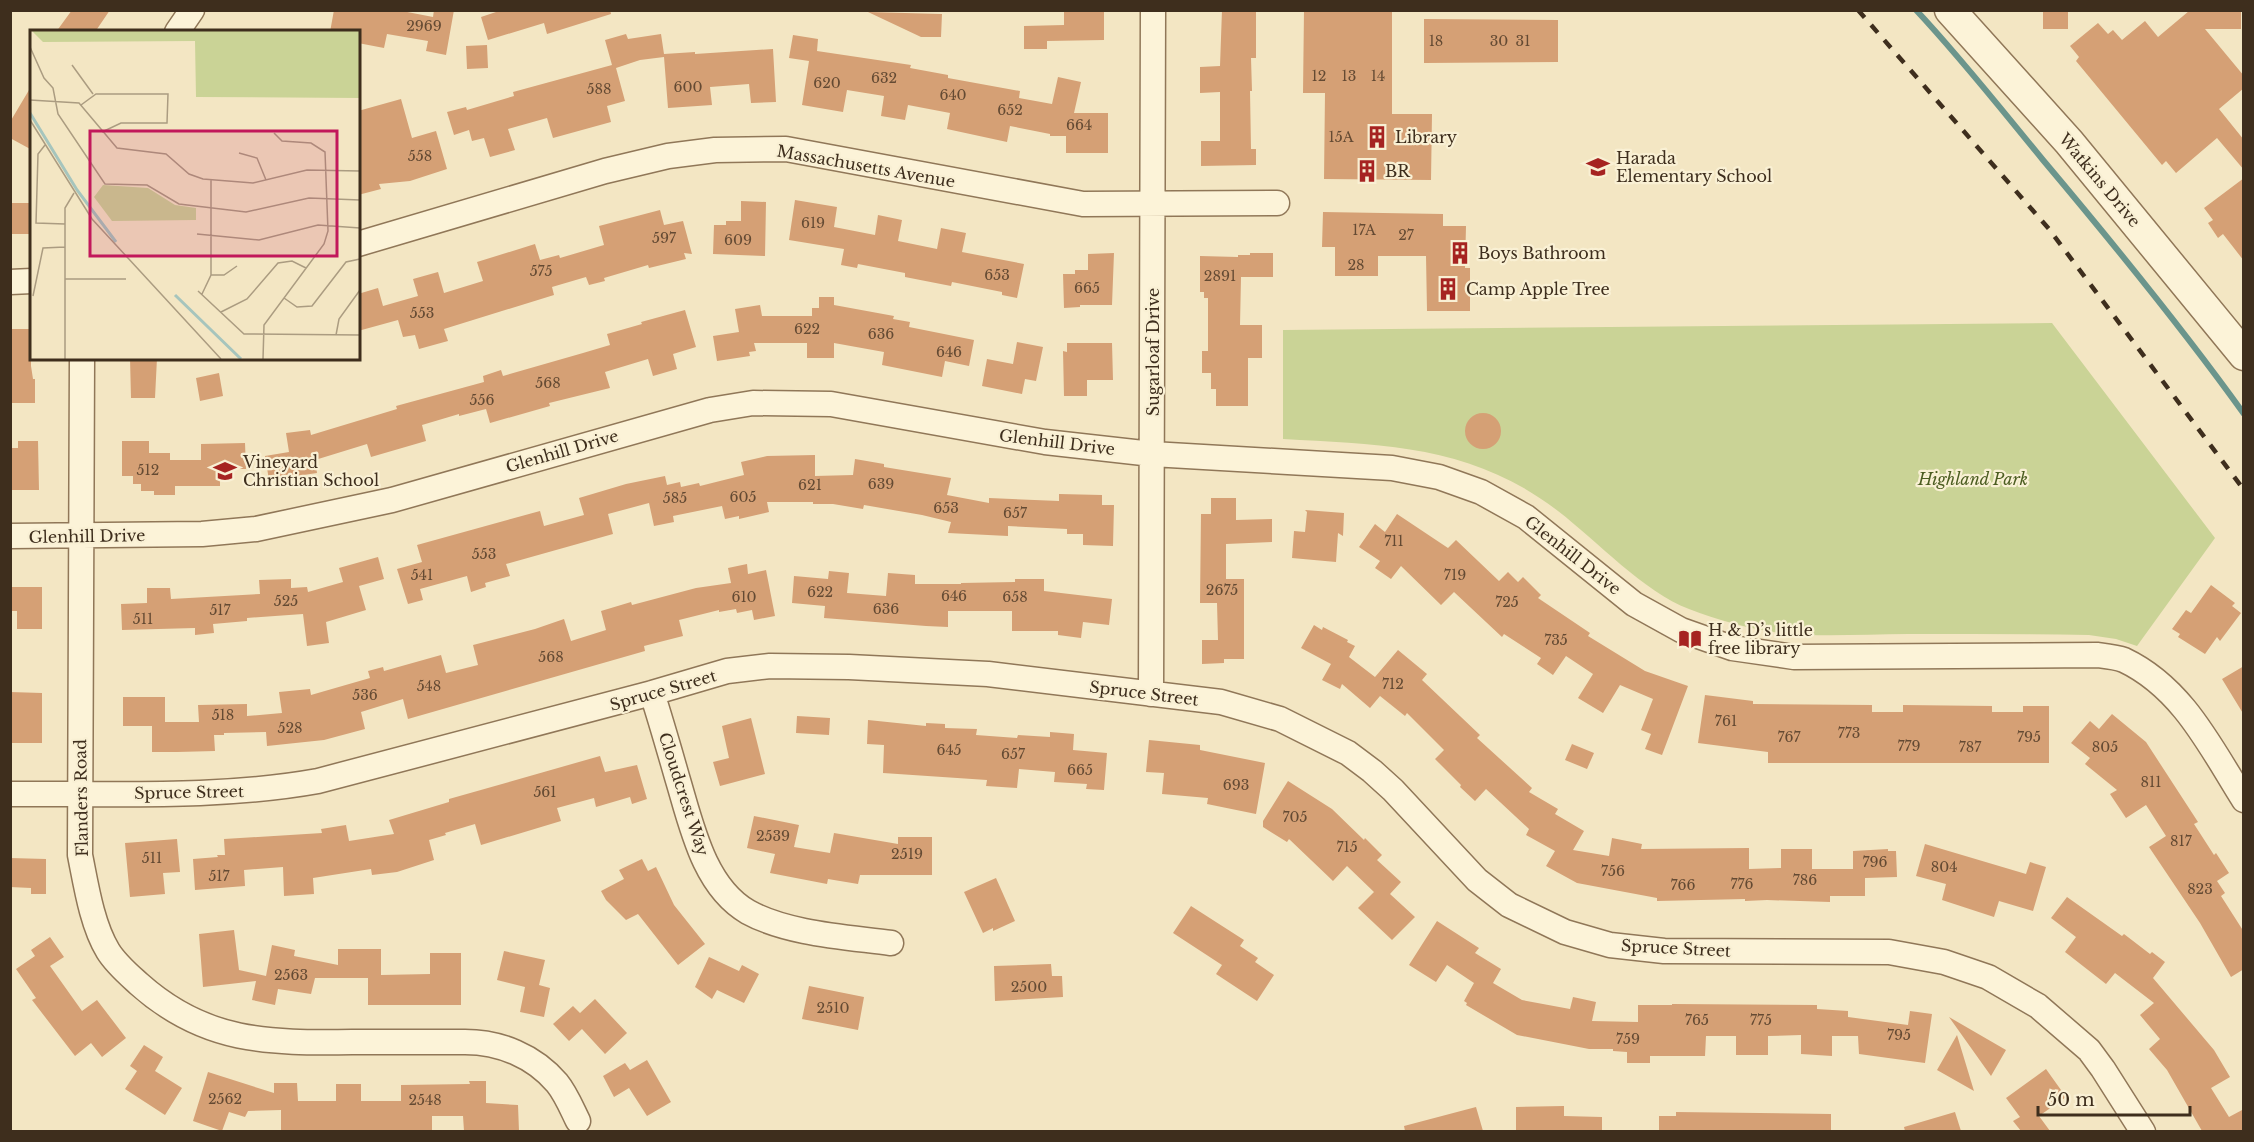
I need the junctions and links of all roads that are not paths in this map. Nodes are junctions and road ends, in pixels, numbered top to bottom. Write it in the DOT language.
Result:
graph roads {
  1 [pos="192,10"];
  2 [pos="1153,10"];
  3 [pos="1950,10"];
  4 [pos="178,30"];
  5 [pos="1153,203"];
  6 [pos="1277,203"];
  7 [pos="360,243"];
  8 [pos="30,281"];
  9 [pos="10,282"];
  10 [pos="2241,343"];
  11 [pos="82,360"];
  12 [pos="1152,454"];
  13 [pos="10,536"];
  14 [pos="81,536"];
  15 [pos="652,693"];
  16 [pos="1151,694"];
  17 [pos="10,794"];
  18 [pos="79,794"];
  19 [pos="2244,800"];
  20 [pos="891,943"];
  21 [pos="578,1121"];
  22 [pos="2143,1131"];
  1 -- 4 [label="street"];
  2 -- 5 [label="street, Sugarloaf Drive"];
  3 -- 10 [label="street, Watkins Drive"];
  5 -- 6 [label="street, Massachusetts Avenue"];
  5 -- 7 [label="street, Massachusetts Avenue"];
  5 -- 12 [label="street, Sugarloaf Drive"];
  8 -- 9 [label="street"];
  11 -- 14 [label="street, Flanders Road"];
  12 -- 14 [label="street, Glenhill Drive"];
  12 -- 16 [label="street, Sugarloaf Drive"];
  12 -- 19 [label="street, Glenhill Drive"];
  13 -- 14 [label="street, Glenhill Drive"];
  14 -- 18 [label="street, Flanders Road"];
  15 -- 16 [label="street, Spruce Street"];
  15 -- 18 [label="street, Spruce Street"];
  15 -- 20 [label="street, Cloudcrest Way"];
  16 -- 22 [label="street, Spruce Street"];
  17 -- 18 [label="street, Spruce Street"];
  18 -- 21 [label="street, Flanders Road"];
}
